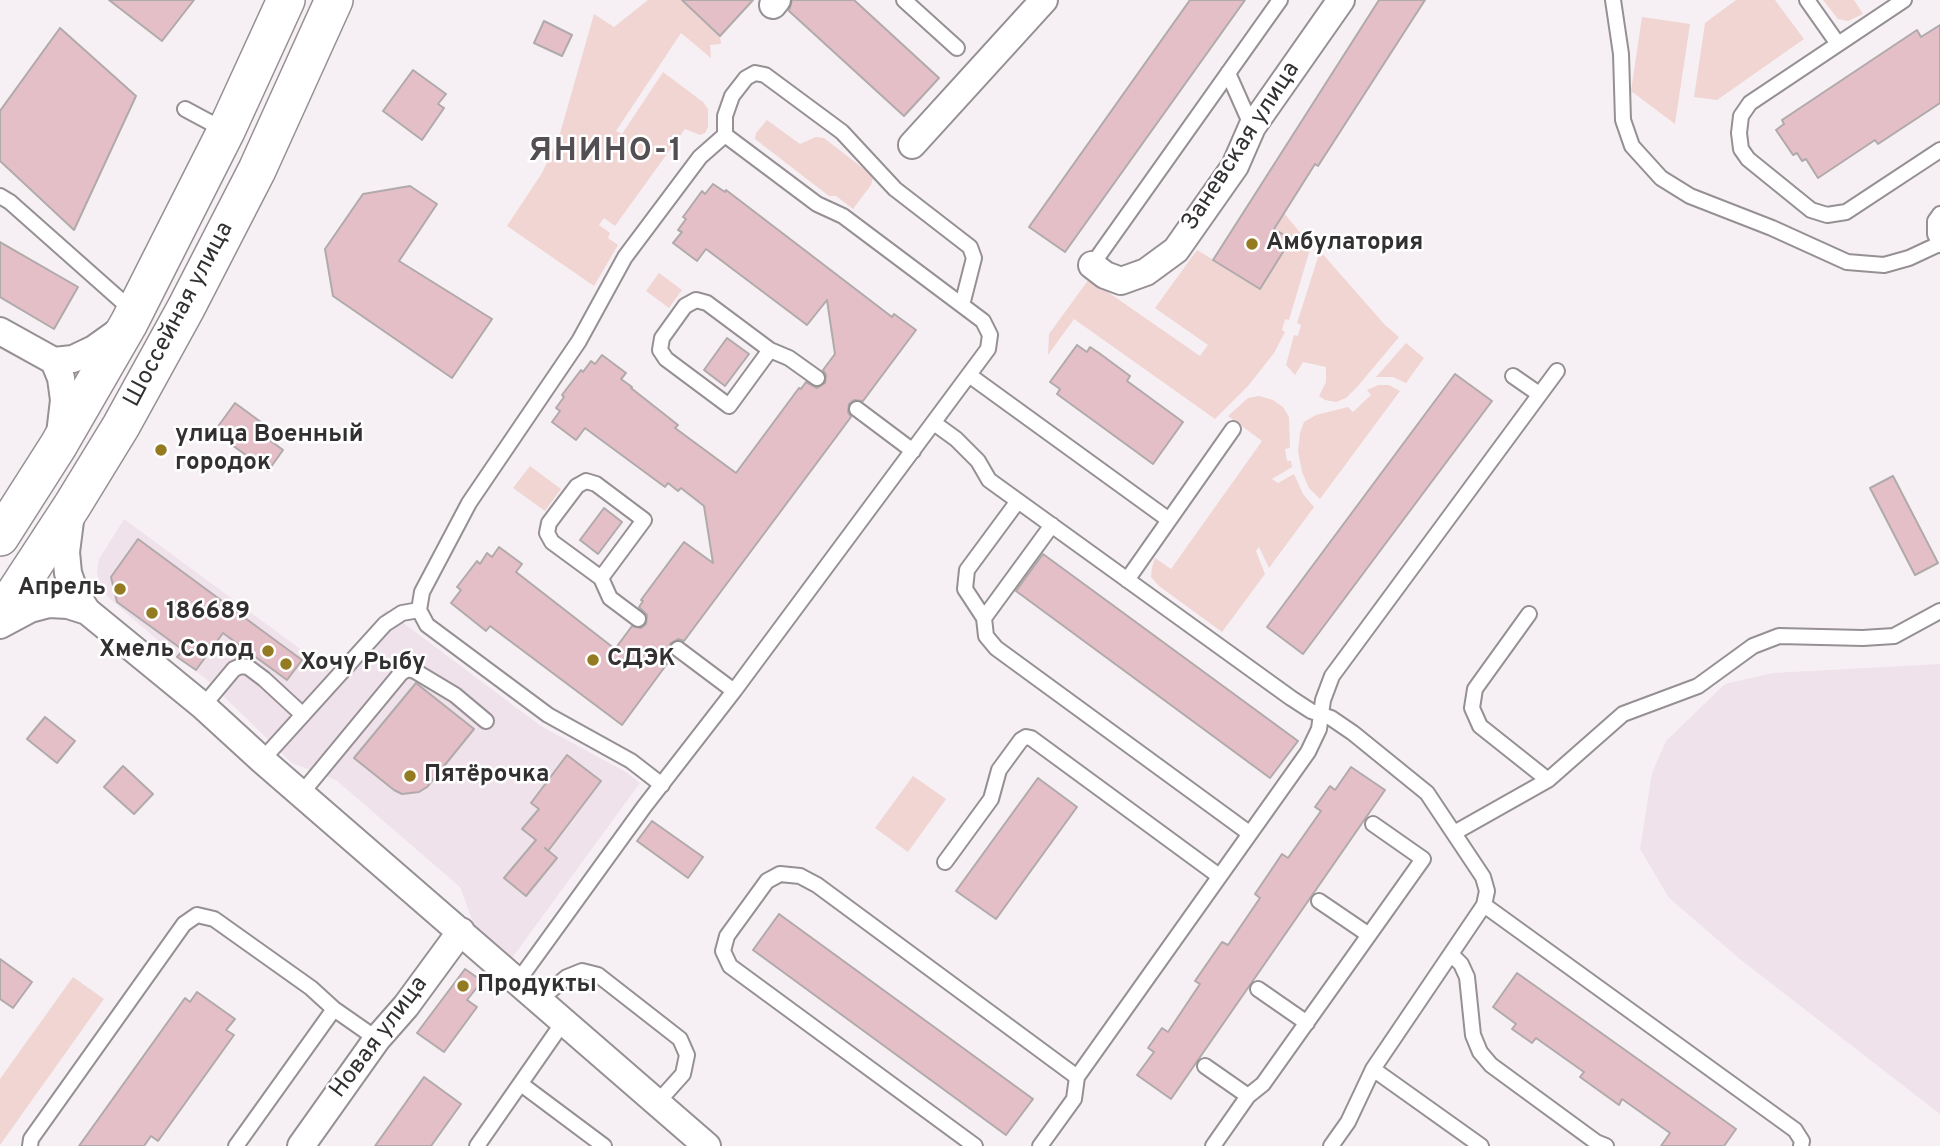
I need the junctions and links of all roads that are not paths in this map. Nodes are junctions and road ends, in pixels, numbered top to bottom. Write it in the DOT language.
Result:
graph roads {
  1 [pos="286,0"];
  2 [pos="334,0"];
  3 [pos="904,0"];
  4 [pos="1044,0"];
  5 [pos="1280,0"];
  6 [pos="1341,0"];
  7 [pos="1613,0"];
  8 [pos="1807,0"];
  9 [pos="1904,0"];
  10 [pos="1838,44"];
  11 [pos="957,48"];
  12 [pos="1228,73"];
  13 [pos="185,109"];
  14 [pos="1252,127"];
  15 [pos="226,131"];
  16 [pos="725,135"];
  17 [pos="912,145"];
  18 [pos="1940,150"];
  19 [pos="0,196"];
  20 [pos="1940,214"];
  21 [pos="1939,245"];
  22 [pos="1091,265"];
  23 [pos="962,305"];
  24 [pos="132,318"];
  25 [pos="0,331"];
  26 [pos="770,350"];
  27 [pos="54,361"];
  28 [pos="1556,371"];
  29 [pos="969,374"];
  30 [pos="1513,376"];
  31 [pos="817,378"];
  32 [pos="1539,394"];
  33 [pos="857,409"];
  34 [pos="934,423"];
  35 [pos="1233,429"];
  36 [pos="58,446"];
  37 [pos="913,450"];
  38 [pos="1018,501"];
  39 [pos="72,506"];
  40 [pos="1169,520"];
  41 [pos="1052,525"];
  42 [pos="0,537"];
  43 [pos="601,578"];
  44 [pos="1127,580"];
  45 [pos="419,610"];
  46 [pos="87,611"];
  47 [pos="1940,611"];
  48 [pos="1529,614"];
  49 [pos="0,616"];
  50 [pos="984,618"];
  51 [pos="638,619"];
  52 [pos="0,625"];
  53 [pos="678,649"];
  54 [pos="734,691"];
  55 [pos="203,706"];
  56 [pos="1321,714"];
  57 [pos="303,715"];
  58 [pos="486,720"];
  59 [pos="262,760"];
  60 [pos="1548,780"];
  61 [pos="662,785"];
  62 [pos="301,794"];
  63 [pos="1373,824"];
  64 [pos="1249,833"];
  65 [pos="1454,833"];
  66 [pos="945,862"];
  67 [pos="1219,876"];
  68 [pos="1319,901"];
  69 [pos="1484,905"];
  70 [pos="461,931"];
  71 [pos="1369,935"];
  72 [pos="1451,954"];
  73 [pos="518,981"];
  74 [pos="1258,989"];
  75 [pos="539,1000"];
  76 [pos="334,1009"];
  77 [pos="564,1021"];
  78 [pos="1307,1023"];
  79 [pos="377,1039"];
  80 [pos="1205,1066"];
  81 [pos="1373,1069"];
  82 [pos="1077,1077"];
  83 [pos="521,1084"];
  84 [pos="1248,1096"];
  85 [pos="657,1103"];
  86 [pos="30,1146"];
  87 [pos="236,1146"];
  88 [pos="300,1146"];
  89 [pos="477,1146"];
  90 [pos="604,1146"];
  91 [pos="708,1146"];
  92 [pos="975,1146"];
  93 [pos="1040,1146"];
  94 [pos="1213,1146"];
  95 [pos="1331,1146"];
  96 [pos="1481,1146"];
  97 [pos="1606,1146"];
  98 [pos="1801,1146"];
  1 -- 15 [label="main road, Шоссейная улица"];
  2 -- 39 [label="main road, Шоссейная улица"];
  3 -- 11 [label="lane"];
  4 -- 17 [label="street"];
  5 -- 12 [label="lane"];
  6 -- 14 [label="street, Заневская улица"];
  7 -- 21 [label="lane"];
  8 -- 10 [label="lane"];
  9 -- 10 [label="lane"];
  10 -- 18 [label="lane"];
  12 -- 14 [label="lane"];
  12 -- 22 [label="lane"];
  13 -- 15 [label="lane"];
  14 -- 22 [label="street, Заневская улица"];
  15 -- 24 [label="main road, Шоссейная улица"];
  16 -- 23 [label="lane"];
  16 -- 23 [label="lane"];
  16 -- 45 [label="lane"];
  19 -- 24 [label="lane"];
  20 -- 21 [label="lane"];
  23 -- 29 [label="lane"];
  24 -- 27 [label="street"];
  24 -- 36 [label="main road, Шоссейная улица"];
  25 -- 27 [label="street"];
  26 -- 26 [label="lane"];
  26 -- 31 [label="lane"];
  27 -- 36 [label="street"];
  28 -- 32 [label="lane"];
  29 -- 34 [label="lane"];
  29 -- 40 [label="lane"];
  30 -- 32 [label="lane"];
  32 -- 56 [label="lane"];
  33 -- 37 [label="lane"];
  34 -- 37 [label="lane"];
  34 -- 38 [label="lane"];
  35 -- 40 [label="lane"];
  36 -- 42 [label="main road, Шоссейная улица"];
  37 -- 54 [label="lane"];
  38 -- 41 [label="lane"];
  38 -- 50 [label="lane"];
  39 -- 46 [label="street"];
  39 -- 49 [label="main road, Шоссейная улица"];
  40 -- 44 [label="lane"];
  41 -- 44 [label="lane"];
  41 -- 50 [label="lane"];
  43 -- 43 [label="lane"];
  43 -- 51 [label="lane"];
  44 -- 56 [label="lane"];
  45 -- 57 [label="lane"];
  45 -- 61 [label="lane"];
  46 -- 52 [label="street"];
  46 -- 55 [label="street"];
  47 -- 60 [label="lane"];
  48 -- 60 [label="lane"];
  50 -- 64 [label="lane"];
  53 -- 54 [label="lane"];
  54 -- 61 [label="lane"];
  55 -- 57 [label="lane"];
  55 -- 59 [label="street"];
  56 -- 64 [label="lane"];
  56 -- 65 [label="lane"];
  57 -- 59 [label="lane"];
  58 -- 62 [label="lane"];
  59 -- 62 [label="street"];
  60 -- 65 [label="lane"];
  61 -- 73 [label="lane"];
  62 -- 70 [label="street"];
  63 -- 71 [label="lane"];
  64 -- 67 [label="lane"];
  65 -- 69 [label="lane"];
  66 -- 67 [label="lane"];
  67 -- 82 [label="lane"];
  68 -- 71 [label="lane"];
  69 -- 72 [label="lane"];
  69 -- 98 [label="lane"];
  70 -- 73 [label="street"];
  70 -- 79 [label="street, Новая улица"];
  71 -- 78 [label="lane"];
  72 -- 81 [label="lane"];
  72 -- 97 [label="lane"];
  73 -- 75 [label="street"];
  74 -- 78 [label="lane"];
  75 -- 77 [label="street"];
  75 -- 85 [label="lane"];
  76 -- 79 [label="lane"];
  76 -- 86 [label="lane"];
  76 -- 87 [label="lane"];
  77 -- 83 [label="lane"];
  77 -- 85 [label="street"];
  78 -- 84 [label="lane"];
  79 -- 88 [label="street, Новая улица"];
  80 -- 84 [label="lane"];
  81 -- 95 [label="lane"];
  81 -- 96 [label="lane"];
  82 -- 92 [label="lane"];
  82 -- 93 [label="lane"];
  83 -- 89 [label="lane"];
  83 -- 90 [label="lane"];
  84 -- 94 [label="lane"];
  85 -- 91 [label="street"];
}
